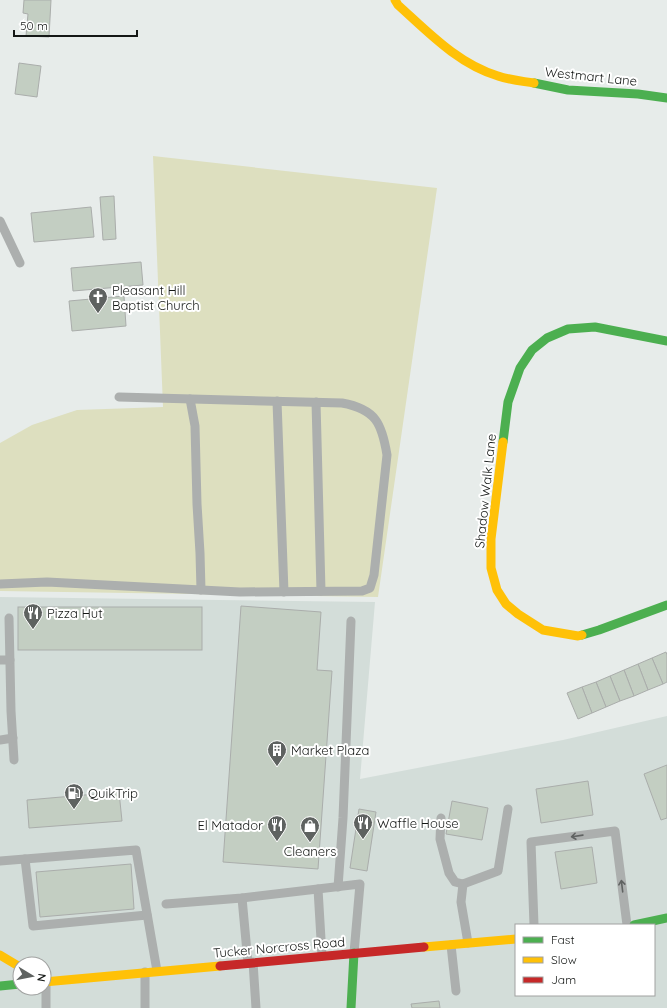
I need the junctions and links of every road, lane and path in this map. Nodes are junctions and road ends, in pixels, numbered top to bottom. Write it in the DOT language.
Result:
graph roads {
  1 [pos="395,0"];
  2 [pos="667,98"];
  3 [pos="0,221"];
  4 [pos="20,263"];
  5 [pos="667,341"];
  6 [pos="119,397"];
  7 [pos="190,399"];
  8 [pos="277,401"];
  9 [pos="316,402"];
  10 [pos="0,584"];
  11 [pos="201,590"];
  12 [pos="321,591"];
  13 [pos="284,592"];
  14 [pos="667,605"];
  15 [pos="10,618"];
  16 [pos="351,621"];
  17 [pos="0,660"];
  18 [pos="10,660"];
  19 [pos="13,738"];
  20 [pos="0,740"];
  21 [pos="14,760"];
  22 [pos="508,809"];
  23 [pos="441,818"];
  24 [pos="25,859"];
  25 [pos="0,861"];
  26 [pos="464,884"];
  27 [pos="338,887"];
  28 [pos="318,889"];
  29 [pos="242,898"];
  30 [pos="166,904"];
  31 [pos="147,915"];
  32 [pos="667,918"];
  33 [pos="534,924"];
  34 [pos="627,924"];
  35 [pos="639,924"];
  36 [pos="515,939"];
  37 [pos="468,943"];
  38 [pos="451,945"];
  39 [pos="354,953"];
  40 [pos="0,955"];
  41 [pos="322,956"];
  42 [pos="12,962"];
  43 [pos="250,963"];
  44 [pos="157,971"];
  45 [pos="145,972"];
  46 [pos="52,981"];
  47 [pos="12,985"];
  48 [pos="0,986"];
  49 [pos="456,991"];
  50 [pos="46,996"];
  51 [pos="46,1008"];
  52 [pos="145,1008"];
  53 [pos="256,1008"];
  54 [pos="351,1008"];
  1 -- 2 [label="street, Westmart Lane"];
  3 -- 4 [label="lane"];
  5 -- 14 [label="street, Shadow Walk Lane"];
  6 -- 7 [label="lane"];
  7 -- 8 [label="lane"];
  7 -- 11 [label="lane"];
  8 -- 9 [label="lane"];
  8 -- 13 [label="lane"];
  9 -- 12 [label="lane"];
  9 -- 12 [label="lane"];
  10 -- 11 [label="lane"];
  11 -- 13 [label="lane"];
  12 -- 13 [label="lane"];
  15 -- 18 [label="lane"];
  16 -- 27 [label="lane"];
  17 -- 18 [label="lane"];
  18 -- 19 [label="lane"];
  19 -- 20 [label="lane"];
  19 -- 21 [label="lane"];
  22 -- 26 [label="lane"];
  23 -- 26 [label="lane"];
  24 -- 25 [label="lane"];
  24 -- 31 [label="lane"];
  24 -- 31 [label="lane"];
  26 -- 37 [label="lane"];
  27 -- 28 [label="lane"];
  27 -- 39 [label="lane"];
  28 -- 29 [label="lane"];
  28 -- 41 [label="lane"];
  29 -- 30 [label="lane"];
  29 -- 43 [label="lane"];
  31 -- 44 [label="lane"];
  32 -- 35 [label="street"];
  34 -- 33 [label="lane, one-way"];
  36 -- 37 [label="street, Tucker Norcross Road"];
  37 -- 38 [label="street, Tucker Norcross Road"];
  38 -- 39 [label="street, Tucker Norcross Road"];
  38 -- 49 [label="lane"];
  39 -- 41 [label="street, Tucker Norcross Road"];
  39 -- 54 [label="street"];
  40 -- 42 [label="street"];
  41 -- 43 [label="street, Tucker Norcross Road"];
  43 -- 44 [label="street, Tucker Norcross Road"];
  43 -- 53 [label="lane"];
  44 -- 45 [label="street, Tucker Norcross Road"];
  45 -- 46 [label="street, Tucker Norcross Road"];
  45 -- 52 [label="lane"];
  47 -- 48 [label="street"];
  50 -- 51 [label="lane"];
}
